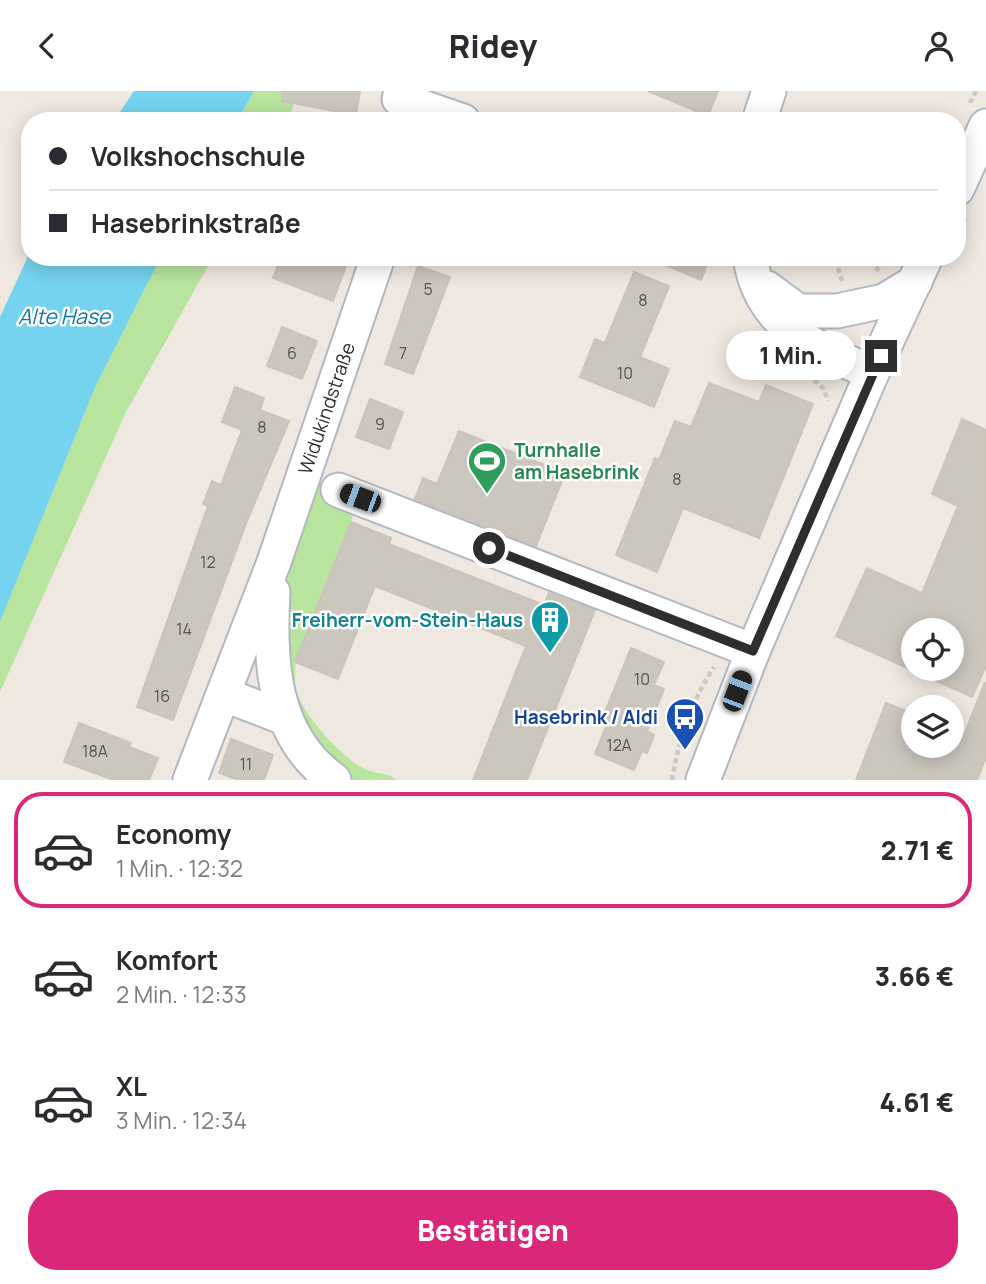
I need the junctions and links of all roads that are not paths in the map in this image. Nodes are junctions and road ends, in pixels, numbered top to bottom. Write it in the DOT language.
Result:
graph roads {
  1 [pos="769,91"];
  2 [pos="399,103"];
  3 [pos="431,112"];
  4 [pos="762,112"];
  5 [pos="986,126"];
  6 [pos="966,169"];
  7 [pos="375,266"];
  8 [pos="753,269"];
  9 [pos="920,269"];
  10 [pos="872,373"];
  11 [pos="338,490"];
  12 [pos="274,562"];
  13 [pos="753,651"];
  14 [pos="225,695"];
  15 [pos="285,718"];
  16 [pos="190,780"];
  17 [pos="334,780"];
  18 [pos="703,780"];
  1 -- 4 [label="street"];
  2 -- 3 [label="street"];
  5 -- 6 [label="street"];
  7 -- 12 [label="street, Widukindstraße"];
  8 -- 9 [label="street"];
  8 -- 10 [label="street"];
  9 -- 10 [label="street"];
  10 -- 13 [label="street"];
  11 -- 13 [label="street"];
  12 -- 14 [label="street, Widukindstraße"];
  12 -- 15 [label="street, Widukindstraße"];
  13 -- 18 [label="street"];
  14 -- 15 [label="street"];
  14 -- 16 [label="street, Widukindstraße"];
  15 -- 17 [label="street, Widukindstraße"];
}
